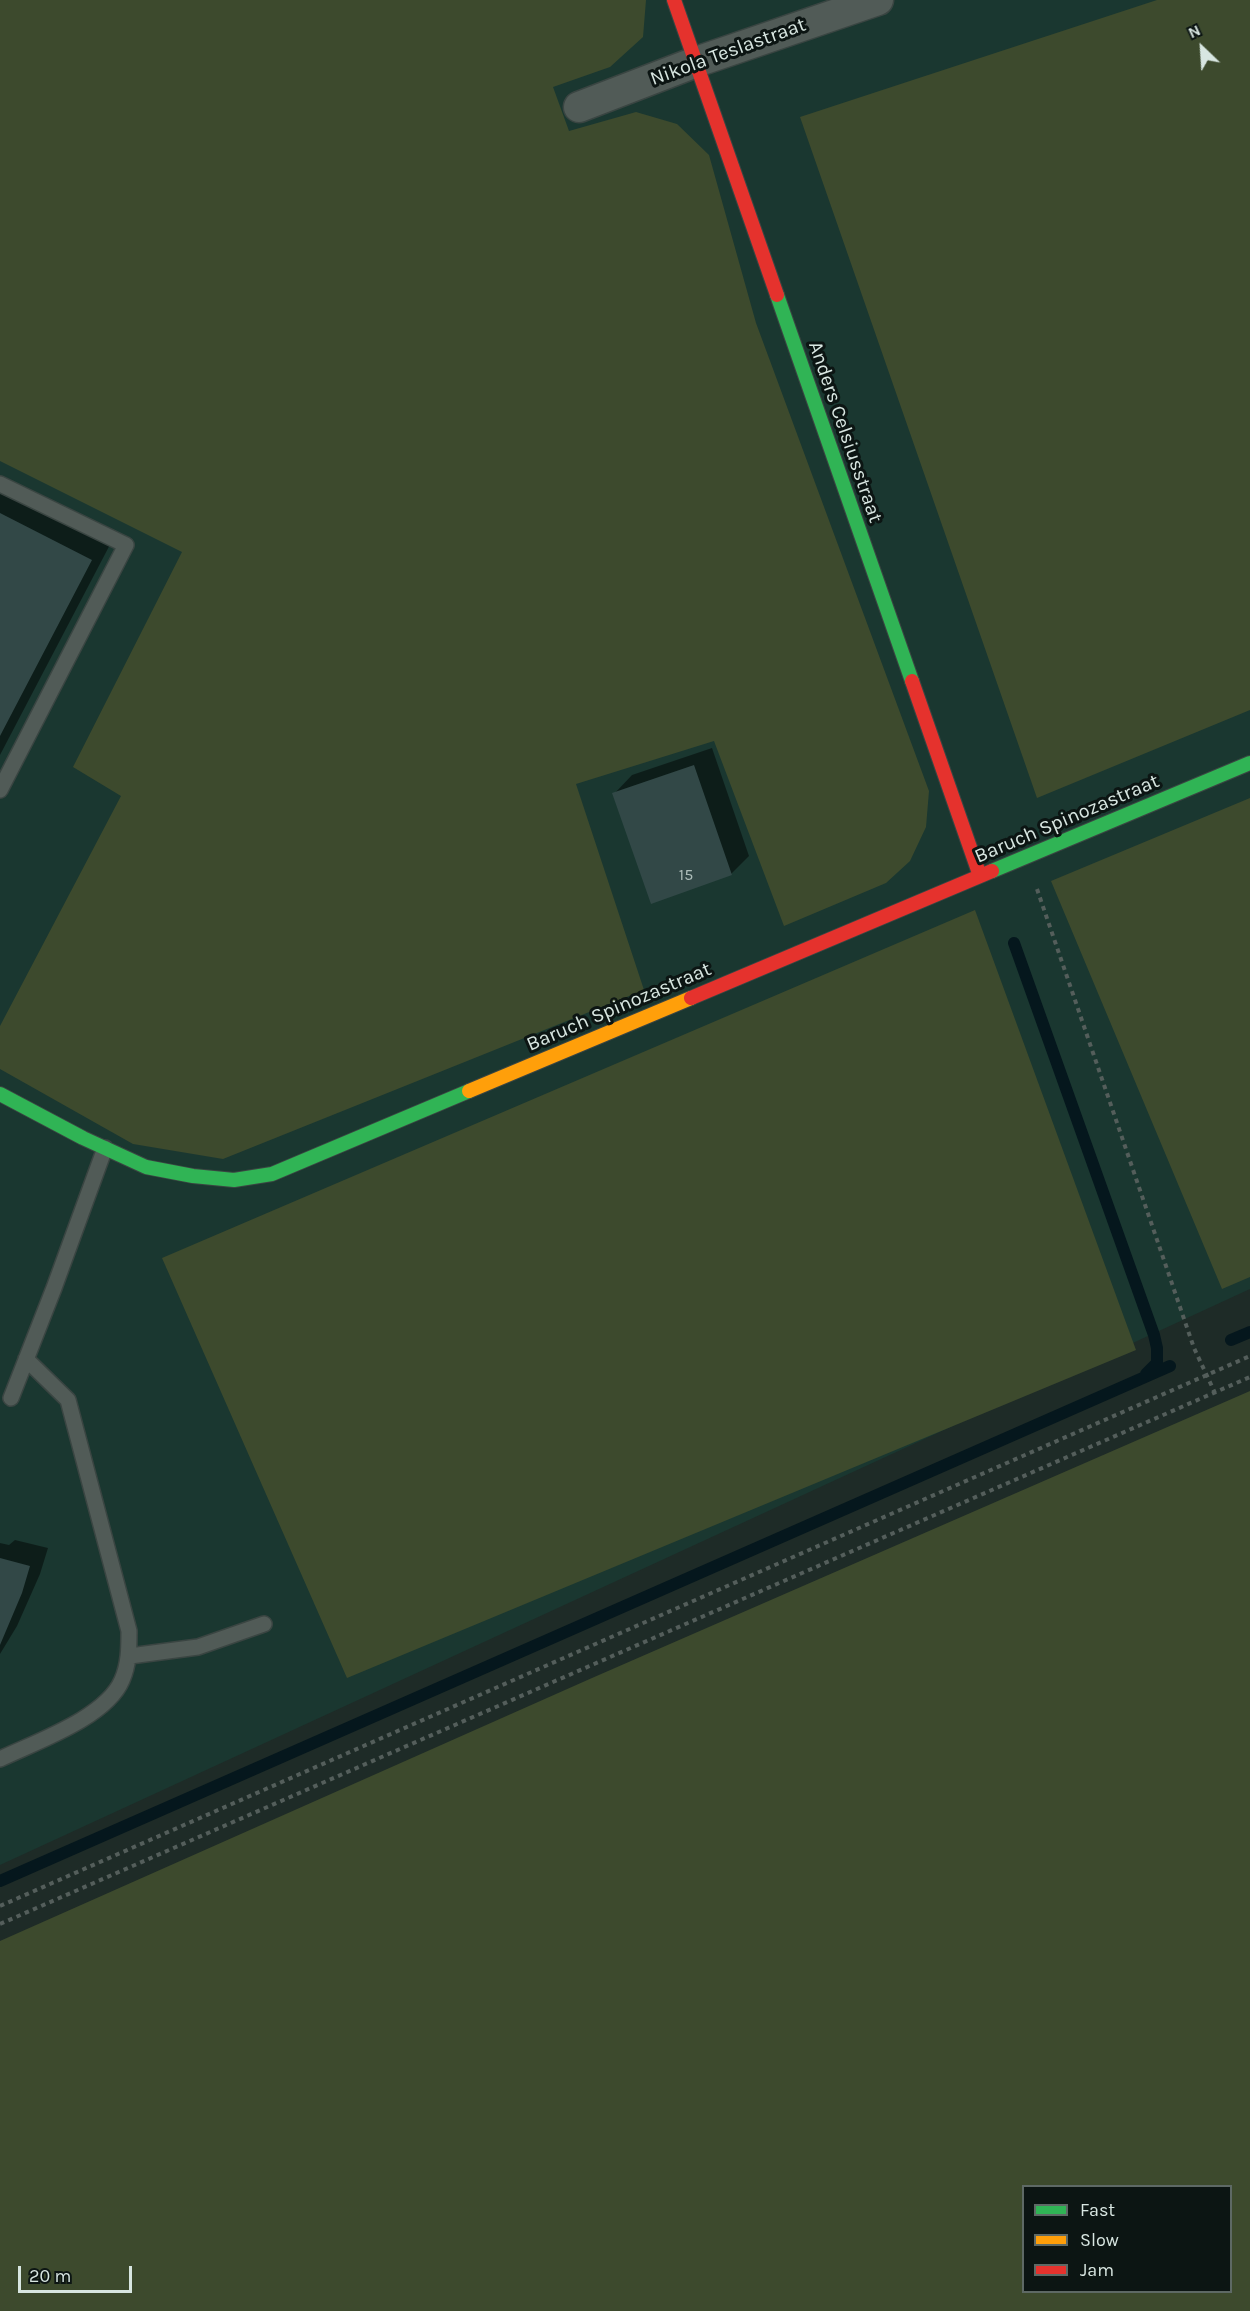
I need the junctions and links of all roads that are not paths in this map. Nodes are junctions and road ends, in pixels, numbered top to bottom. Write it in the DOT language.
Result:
graph roads {
  1 [pos="674,0"];
  2 [pos="878,0"];
  3 [pos="696,62"];
  4 [pos="579,107"];
  5 [pos="0,484"];
  6 [pos="1250,763"];
  7 [pos="0,790"];
  8 [pos="980,876"];
  9 [pos="0,1094"];
  10 [pos="105,1148"];
  11 [pos="26,1359"];
  12 [pos="11,1398"];
  13 [pos="264,1624"];
  14 [pos="130,1656"];
  15 [pos="0,1758"];
  1 -- 3 [label="street, Anders Celsiusstraat"];
  2 -- 3 [label="street, Nikola Teslastraat"];
  3 -- 4 [label="street, Nikola Teslastraat"];
  3 -- 8 [label="street, Anders Celsiusstraat"];
  5 -- 7 [label="lane"];
  6 -- 8 [label="street, Baruch Spinozastraat"];
  8 -- 10 [label="street, Baruch Spinozastraat"];
  9 -- 10 [label="street, Baruch Spinozastraat"];
  10 -- 11 [label="lane"];
  11 -- 12 [label="lane"];
  11 -- 14 [label="lane"];
  13 -- 14 [label="lane"];
  14 -- 15 [label="lane"];
}
